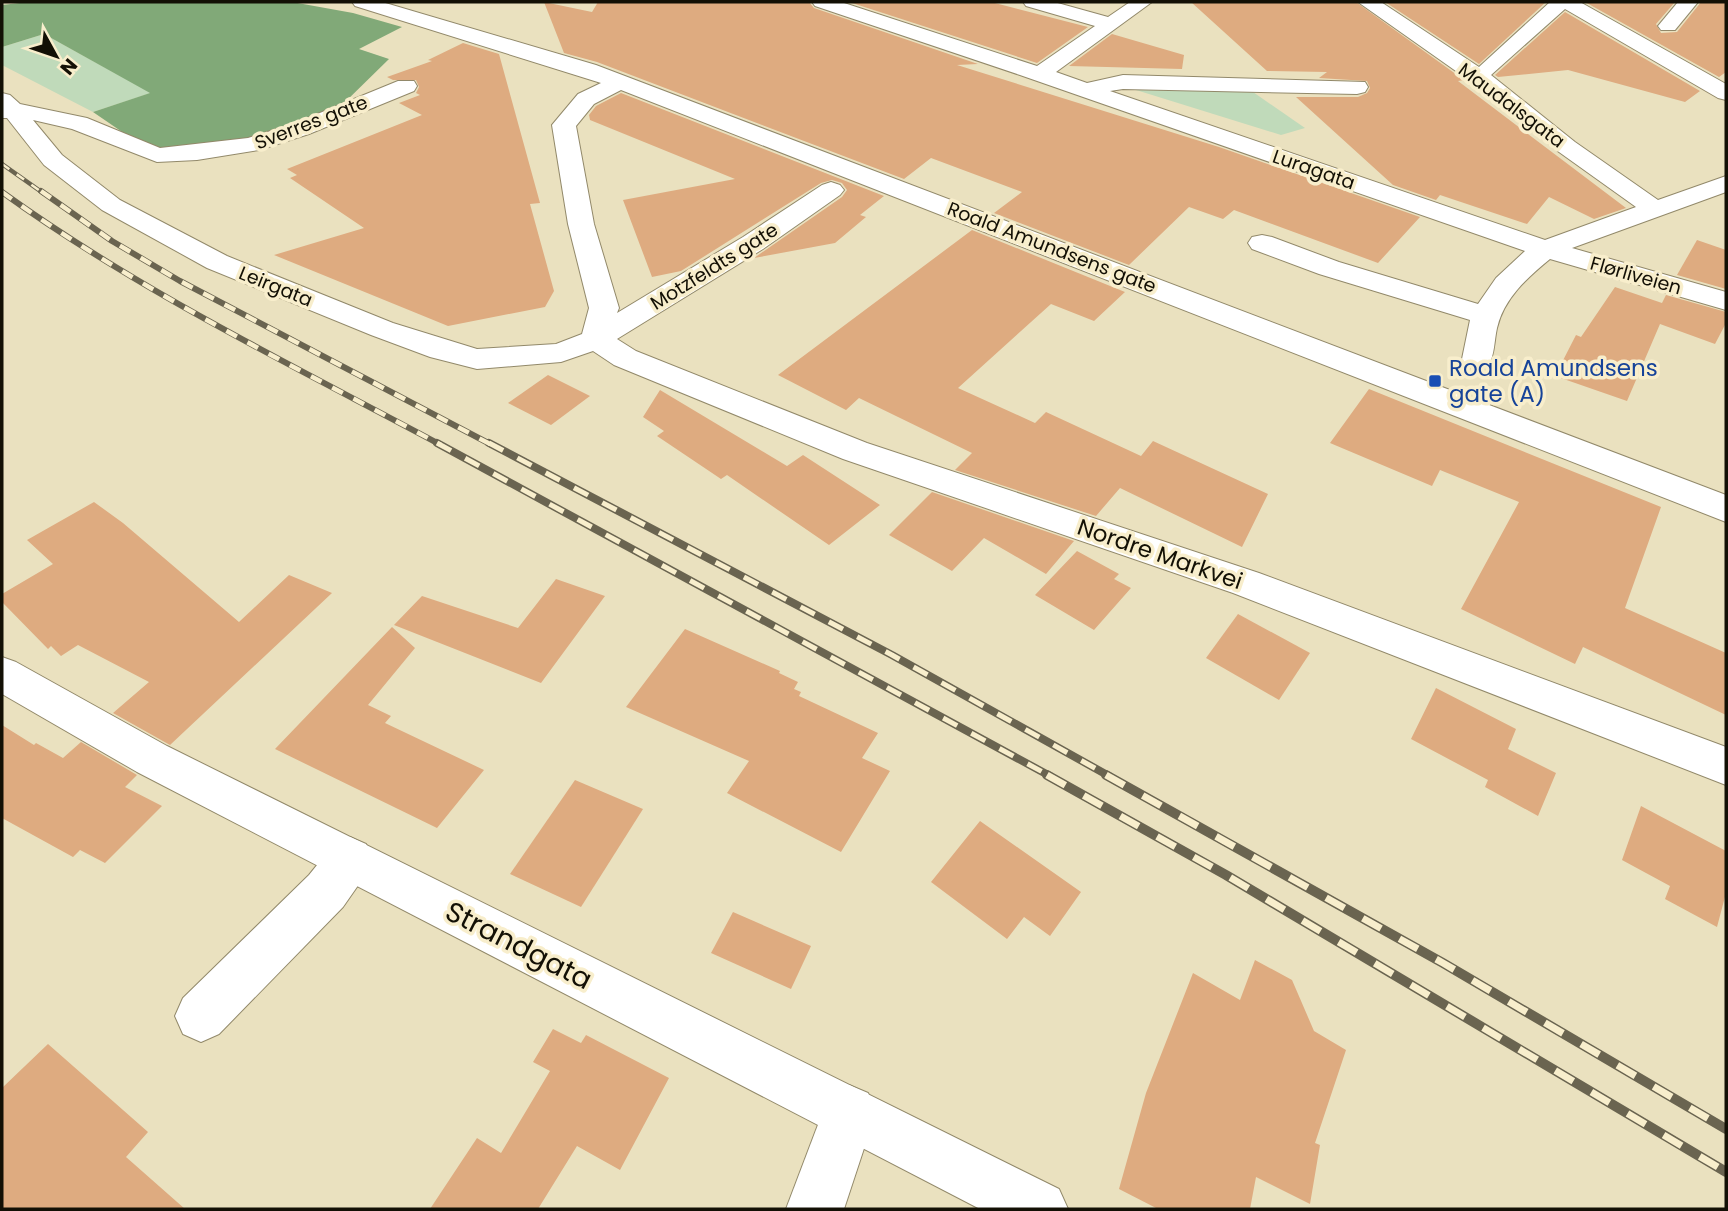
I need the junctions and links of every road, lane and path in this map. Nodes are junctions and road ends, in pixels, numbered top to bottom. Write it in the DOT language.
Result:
graph roads {
  1 [pos="822,2"];
  2 [pos="1033,2"];
  3 [pos="1142,2"];
  4 [pos="1368,2"];
  5 [pos="1564,2"];
  6 [pos="1688,2"];
  7 [pos="364,3"];
  8 [pos="1111,24"];
  9 [pos="1668,26"];
  10 [pos="1487,71"];
  11 [pos="1040,74"];
  12 [pos="620,82"];
  13 [pos="406,86"];
  14 [pos="1357,87"];
  15 [pos="1083,89"];
  16 [pos="1726,93"];
  17 [pos="5,107"];
  18 [pos="1726,184"];
  19 [pos="831,191"];
  20 [pos="1655,209"];
  21 [pos="1262,243"];
  22 [pos="1545,249"];
  23 [pos="1726,301"];
  24 [pos="1484,315"];
  25 [pos="596,339"];
  26 [pos="1477,359"];
  27 [pos="1726,509"];
  28 [pos="2,674"];
  29 [pos="1726,766"];
  30 [pos="350,859"];
  31 [pos="201,1016"];
  32 [pos="849,1112"];
  33 [pos="815,1209"];
  34 [pos="1039,1209"];
  1 -- 11 [label="street, Luragata"];
  2 -- 8 [label="street"];
  3 -- 8 [label="street"];
  4 -- 20 [label="street, Maudalsgata"];
  5 -- 10 [label="street"];
  5 -- 16 [label="street"];
  6 -- 9 [label="street"];
  7 -- 12 [label="street, Roald Amundsens gate"];
  8 -- 11 [label="street"];
  11 -- 15 [label="street, Luragata"];
  12 -- 25 [label="street"];
  12 -- 27 [label="street, Roald Amundsens gate"];
  13 -- 17 [label="street, Sverres gate"];
  14 -- 15 [label="street, Luragata"];
  15 -- 22 [label="street, Luragata"];
  17 -- 25 [label="street, Leirgata"];
  18 -- 20 [label="street"];
  19 -- 25 [label="street, Motzfeldts gate"];
  20 -- 22 [label="street"];
  21 -- 24 [label="street"];
  22 -- 23 [label="street, Flørliveien"];
  22 -- 24 [label="street"];
  24 -- 26 [label="street"];
  25 -- 29 [label="street, Nordre Markvei"];
  28 -- 30 [label="street, Strandgata"];
  30 -- 31 [label="street"];
  30 -- 32 [label="street, Strandgata"];
  32 -- 33 [label="street"];
  32 -- 34 [label="street, Strandgata"];
}
